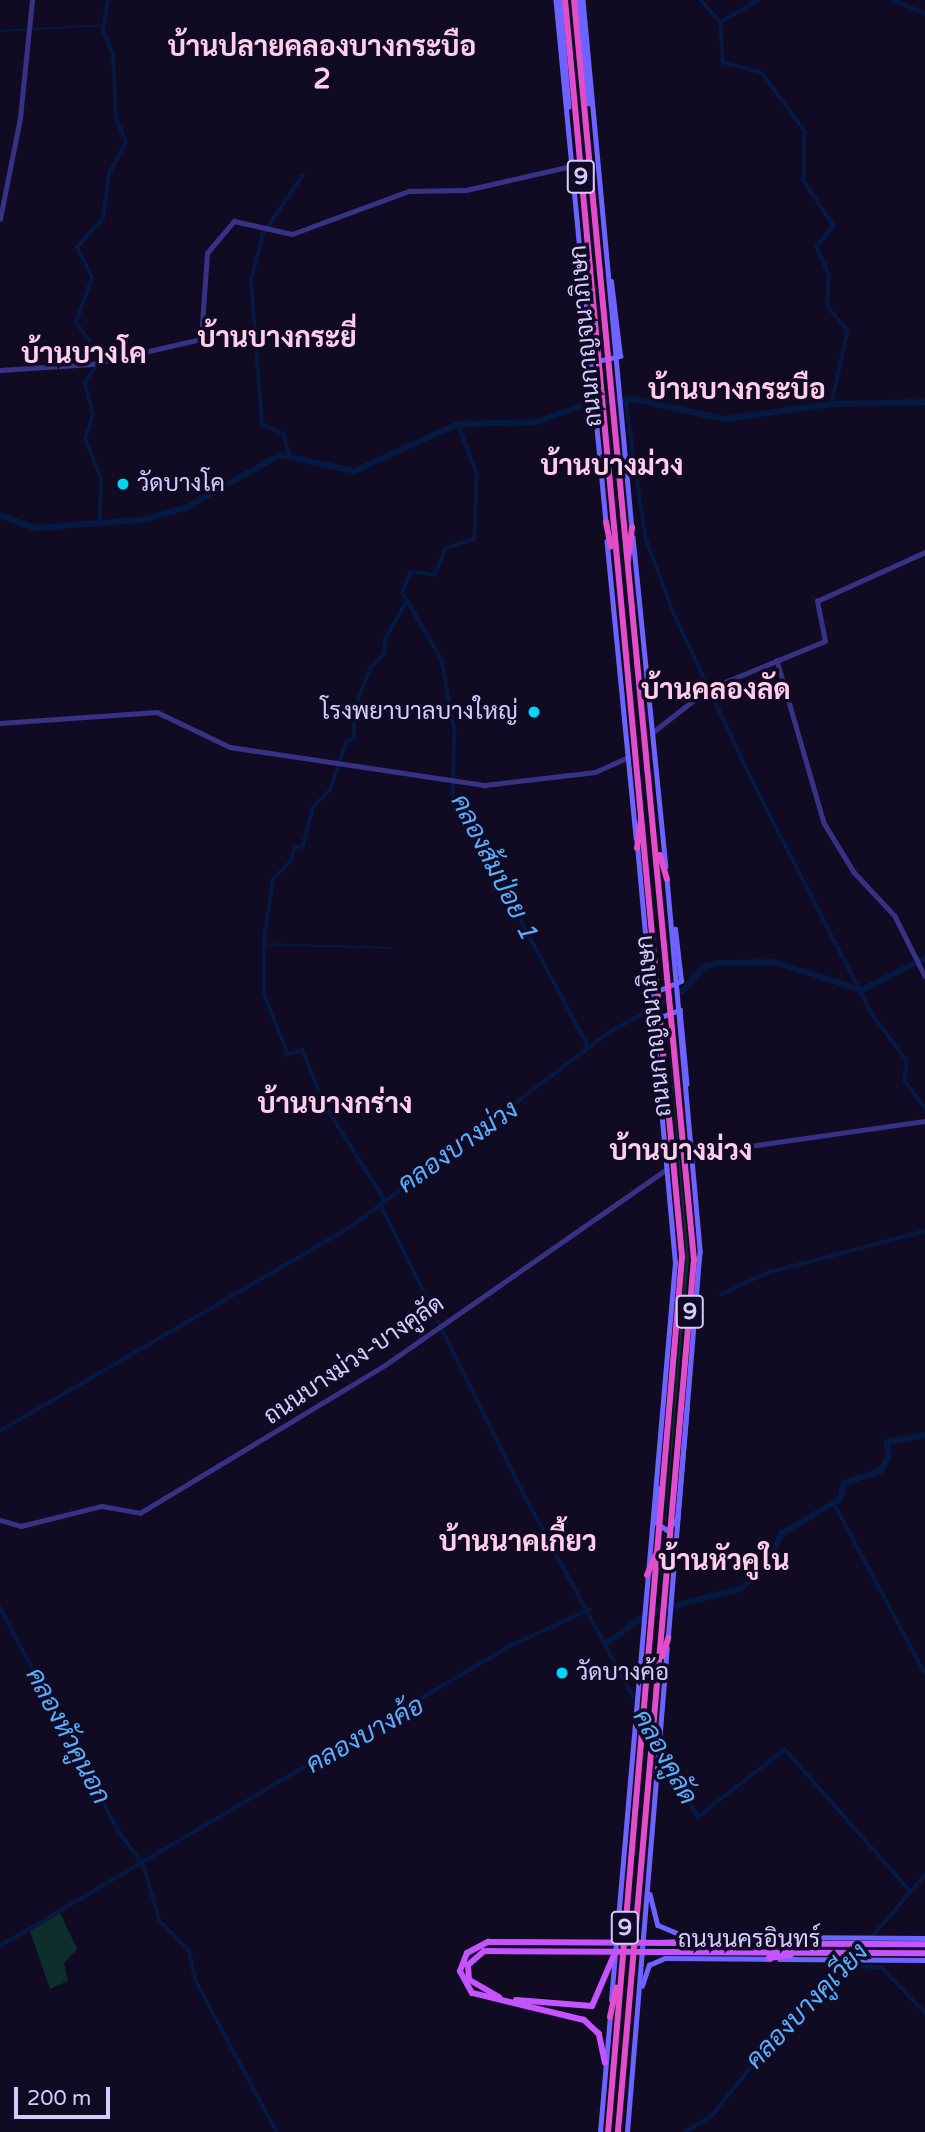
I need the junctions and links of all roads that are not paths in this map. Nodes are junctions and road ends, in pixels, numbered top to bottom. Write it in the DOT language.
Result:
graph roads {
  1 [pos="32,0"];
  2 [pos="560,0"];
  3 [pos="579,0"];
  4 [pos="591,120"];
  5 [pos="569,131"];
  6 [pos="572,166"];
  7 [pos="0,219"];
  8 [pos="581,266"];
  9 [pos="608,271"];
  10 [pos="0,370"];
  11 [pos="602,445"];
  12 [pos="606,522"];
  13 [pos="632,527"];
  14 [pos="925,552"];
  15 [pos="616,573"];
  16 [pos="626,573"];
  17 [pos="777,660"];
  18 [pos="0,723"];
  19 [pos="653,732"];
  20 [pos="628,757"];
  21 [pos="643,805"];
  22 [pos="655,837"];
  23 [pos="637,848"];
  24 [pos="667,879"];
  25 [pos="671,918"];
  26 [pos="644,928"];
  27 [pos="924,973"];
  28 [pos="686,1088"];
  29 [pos="660,1100"];
  30 [pos="925,1121"];
  31 [pos="693,1154"];
  32 [pos="667,1168"];
  33 [pos="693,1355"];
  34 [pos="667,1361"];
  35 [pos="0,1520"];
  36 [pos="659,1550"];
  37 [pos="647,1575"];
  38 [pos="668,1637"];
  39 [pos="659,1663"];
  40 [pos="649,1880"];
  41 [pos="689,1937"];
  42 [pos="763,1937"];
  43 [pos="925,1938"];
  44 [pos="874,1941"];
  45 [pos="925,1944"];
  46 [pos="500,1946"];
  47 [pos="813,1948"];
  48 [pos="925,1953"];
  49 [pos="614,1955"];
  50 [pos="846,1956"];
  51 [pos="862,1956"];
  52 [pos="665,1958"];
  53 [pos="769,1958"];
  54 [pos="925,1960"];
  55 [pos="621,1974"];
  56 [pos="638,1997"];
  57 [pos="610,2017"];
  58 [pos="605,2063"];
  59 [pos="600,2132"];
  60 [pos="608,2132"];
  61 [pos="618,2132"];
  62 [pos="627,2132"];
  1 -- 7 [label="street"];
  2 -- 5 [label="main road"];
  2 -- 5 [label="main road"];
  2 -- 11 [label="highway, ถนนกาญจนาภิเษก / 9"];
  3 -- 4 [label="main road"];
  3 -- 4 [label="main road"];
  3 -- 16 [label="highway, ถนนกาญจนาภิเษก / 9"];
  4 -- 9 [label="main road"];
  5 -- 6 [label="main road"];
  6 -- 8 [label="main road"];
  6 -- 10 [label="street"];
  8 -- 9 [label="main road"];
  8 -- 11 [label="main road"];
  9 -- 13 [label="main road"];
  11 -- 12 [label="main road"];
  11 -- 15 [label="highway, ถนนกาญจนาภิเษก / 9"];
  12 -- 15 [label="highway"];
  12 -- 20 [label="main road"];
  13 -- 16 [label="highway"];
  13 -- 19 [label="main road"];
  14 -- 17 [label="street"];
  15 -- 21 [label="highway, ถนนกาญจนาภิเษก / 9"];
  16 -- 22 [label="highway, ถนนกาญจนาภิเษก / 9"];
  17 -- 19 [label="street"];
  17 -- 27 [label="street"];
  18 -- 20 [label="street"];
  19 -- 24 [label="main road"];
  20 -- 23 [label="main road"];
  21 -- 23 [label="highway"];
  21 -- 36 [label="highway, ถนนกาญจนาภิเษก / 9"];
  22 -- 24 [label="highway"];
  22 -- 39 [label="highway, ถนนกาญจนาภิเษก / 9"];
  23 -- 26 [label="main road"];
  24 -- 25 [label="main road"];
  25 -- 26 [label="main road"];
  25 -- 28 [label="main road"];
  26 -- 29 [label="main road"];
  28 -- 29 [label="main road"];
  28 -- 31 [label="main road"];
  29 -- 32 [label="main road"];
  30 -- 31 [label="street"];
  31 -- 33 [label="main road"];
  32 -- 34 [label="main road"];
  32 -- 35 [label="street, ถนนบางม่วง-บางคูลัด"];
  33 -- 34 [label="main road"];
  33 -- 38 [label="main road"];
  34 -- 37 [label="main road"];
  36 -- 37 [label="highway"];
  36 -- 55 [label="highway, ถนนกาญจนาภิเษก / 9"];
  37 -- 49 [label="main road"];
  38 -- 39 [label="highway"];
  38 -- 40 [label="main road"];
  39 -- 61 [label="highway, ถนนกาญจนาภิเษก / 9"];
  40 -- 41 [label="main road, ถนนนครอินทร์"];
  40 -- 56 [label="main road"];
  41 -- 42 [label="main road, ถนนนครอินทร์"];
  41 -- 52 [label="main road"];
  42 -- 44 [label="main road, ถนนนครอินทร์"];
  42 -- 47 [label="main road"];
  43 -- 44 [label="main road, ถนนนครอินทร์"];
  44 -- 45 [label="main road, ถนนนครอินทร์"];
  44 -- 47 [label="main road, ถนนนครอินทร์"];
  46 -- 47 [label="main road, ถนนนครอินทร์"];
  46 -- 47 [label="main road, ถนนนครอินทร์"];
  46 -- 49 [label="main road"];
  46 -- 58 [label="main road"];
  47 -- 50 [label="main road, ถนนนครอินทร์"];
  47 -- 53 [label="main road"];
  48 -- 51 [label="main road, ถนนนครอินทร์"];
  49 -- 57 [label="main road"];
  50 -- 51 [label="main road, ถนนนครอินทร์"];
  50 -- 53 [label="main road, ถนนนครอินทร์"];
  51 -- 54 [label="main road, ถนนนครอินทร์"];
  52 -- 53 [label="main road, ถนนนครอินทร์"];
  52 -- 56 [label="main road, ถนนนครอินทร์"];
  55 -- 57 [label="highway"];
  55 -- 60 [label="highway, ถนนกาญจนาภิเษก / 9"];
  56 -- 62 [label="main road"];
  57 -- 58 [label="main road"];
  58 -- 59 [label="main road"];
}
